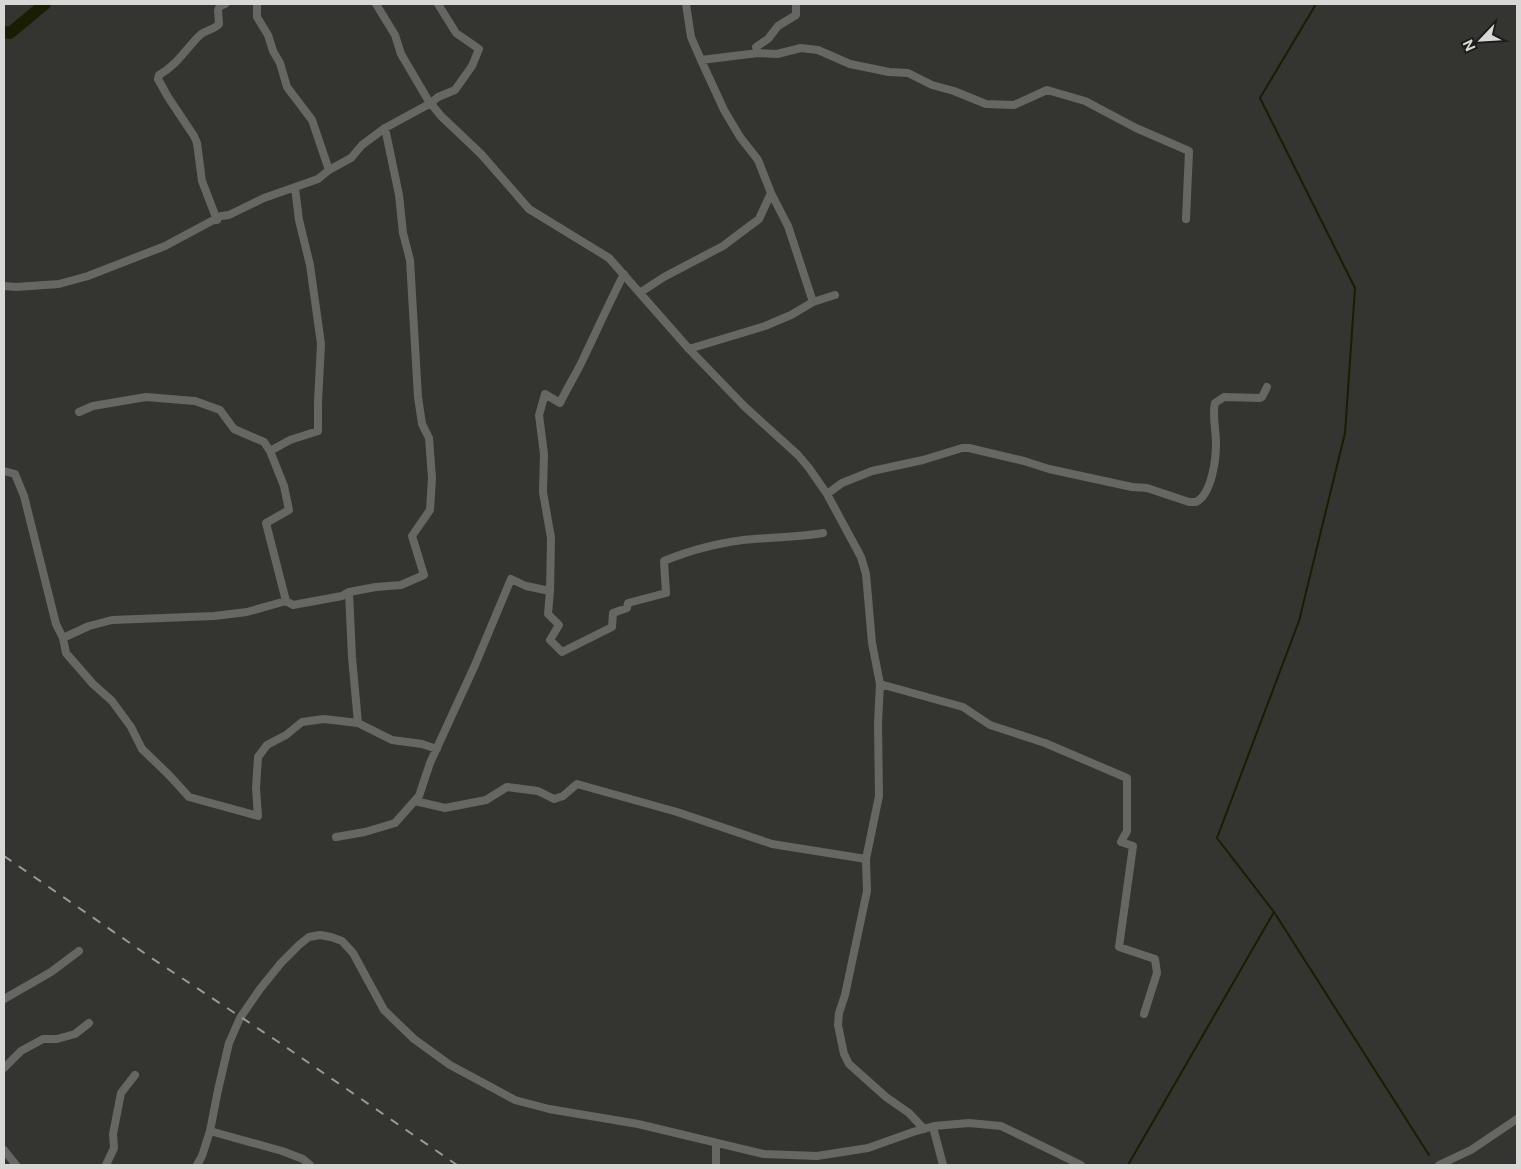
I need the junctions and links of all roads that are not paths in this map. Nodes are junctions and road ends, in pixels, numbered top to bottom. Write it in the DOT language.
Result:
graph roads {
  1 [pos="225,4"];
  2 [pos="257,4"];
  3 [pos="376,4"];
  4 [pos="438,4"];
  5 [pos="686,4"];
  6 [pos="796,4"];
  7 [pos="758,53"];
  8 [pos="701,60"];
  9 [pos="431,103"];
  10 [pos="385,128"];
  11 [pos="329,170"];
  12 [pos="295,188"];
  13 [pos="771,193"];
  14 [pos="1186,219"];
  15 [pos="217,220"];
  16 [pos="624,274"];
  17 [pos="4,286"];
  18 [pos="641,292"];
  19 [pos="836,295"];
  20 [pos="812,302"];
  21 [pos="689,349"];
  22 [pos="1267,387"];
  23 [pos="79,412"];
  24 [pos="270,451"];
  25 [pos="4,471"];
  26 [pos="827,494"];
  27 [pos="823,533"];
  28 [pos="349,592"];
  29 [pos="550,592"];
  30 [pos="286,601"];
  31 [pos="63,638"];
  32 [pos="880,684"];
  33 [pos="358,723"];
  34 [pos="437,749"];
  35 [pos="415,801"];
  36 [pos="336,837"];
  37 [pos="866,859"];
  38 [pos="79,951"];
  39 [pos="4,999"];
  40 [pos="1144,1014"];
  41 [pos="89,1023"];
  42 [pos="4,1068"];
  43 [pos="135,1075"];
  44 [pos="916,1118"];
  45 [pos="1517,1119"];
  46 [pos="933,1126"];
  47 [pos="924,1129"];
  48 [pos="210,1131"];
  49 [pos="913,1132"];
  50 [pos="716,1143"];
  51 [pos="4,1150"];
  52 [pos="16,1165"];
  53 [pos="106,1165"];
  54 [pos="197,1165"];
  55 [pos="310,1165"];
  56 [pos="716,1165"];
  57 [pos="943,1165"];
  58 [pos="1081,1165"];
  59 [pos="1439,1165"];
  1 -- 15 [label="street"];
  2 -- 11 [label="street"];
  3 -- 9 [label="street"];
  4 -- 9 [label="street"];
  5 -- 8 [label="street"];
  6 -- 7 [label="street"];
  7 -- 8 [label="street"];
  7 -- 14 [label="street"];
  8 -- 13 [label="street"];
  9 -- 10 [label="street"];
  9 -- 16 [label="street"];
  10 -- 11 [label="street"];
  10 -- 28 [label="street"];
  11 -- 12 [label="street"];
  12 -- 15 [label="street"];
  12 -- 24 [label="street"];
  13 -- 18 [label="street"];
  13 -- 20 [label="street"];
  15 -- 17 [label="street"];
  16 -- 18 [label="street"];
  16 -- 29 [label="street"];
  18 -- 21 [label="street"];
  19 -- 20 [label="street"];
  20 -- 21 [label="street"];
  21 -- 26 [label="street"];
  22 -- 26 [label="street"];
  23 -- 24 [label="street"];
  24 -- 30 [label="street"];
  25 -- 31 [label="street"];
  26 -- 32 [label="street"];
  27 -- 29 [label="street"];
  28 -- 30 [label="street"];
  28 -- 33 [label="street"];
  29 -- 34 [label="street"];
  30 -- 31 [label="street"];
  31 -- 33 [label="street"];
  32 -- 37 [label="street"];
  32 -- 40 [label="street"];
  33 -- 34 [label="street"];
  34 -- 35 [label="street"];
  35 -- 36 [label="street"];
  35 -- 37 [label="street"];
  37 -- 44 [label="street"];
  38 -- 39 [label="street"];
  41 -- 42 [label="street"];
  43 -- 53 [label="street"];
  44 -- 47 [label="street"];
  44 -- 49 [label="street"];
  45 -- 59 [label="street"];
  46 -- 47 [label="street"];
  46 -- 57 [label="street"];
  46 -- 58 [label="street"];
  47 -- 49 [label="street"];
  48 -- 50 [label="street"];
  48 -- 54 [label="street"];
  48 -- 55 [label="street"];
  49 -- 50 [label="street"];
  50 -- 56 [label="street"];
  51 -- 52 [label="street"];
}
